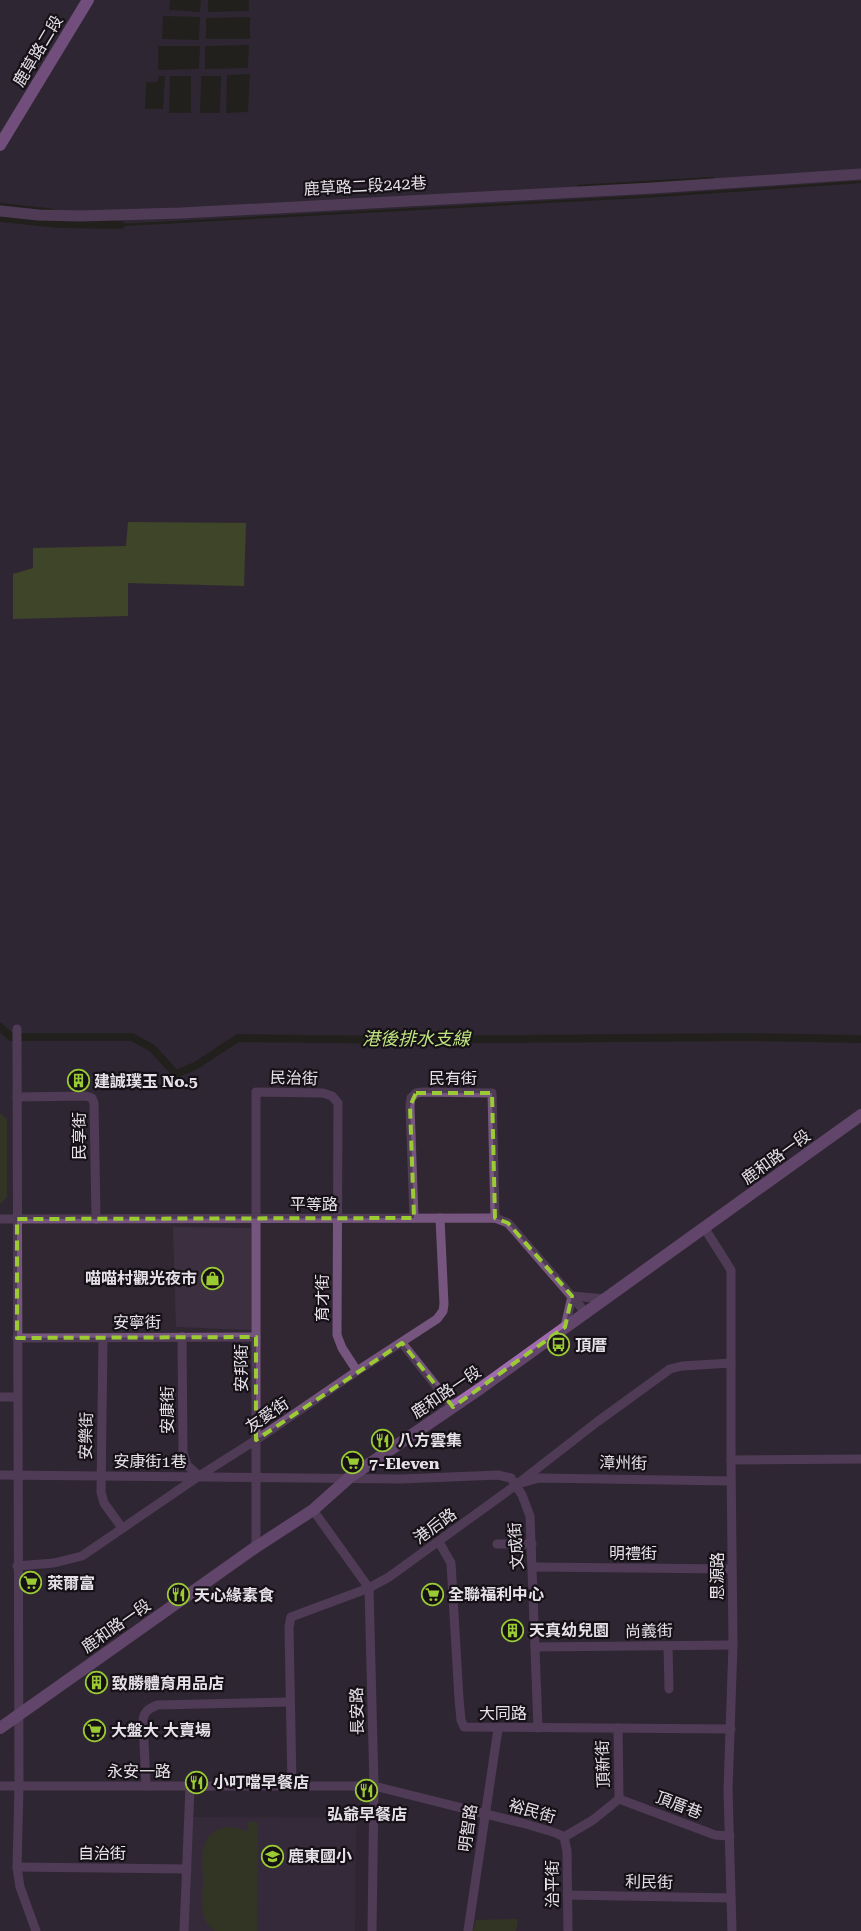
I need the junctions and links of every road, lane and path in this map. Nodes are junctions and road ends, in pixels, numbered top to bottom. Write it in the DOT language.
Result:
graph roads {
  1 [pos="79,0"];
  2 [pos="88,0"];
  3 [pos="0,130"];
  4 [pos="0,145"];
  5 [pos="861,174"];
  6 [pos="0,210"];
  7 [pos="17,1029"];
  8 [pos="17,1096"];
  9 [pos="861,1115"];
  10 [pos="414,1218"];
  11 [pos="440,1218"];
  12 [pos="495,1218"];
  13 [pos="0,1219"];
  14 [pos="17,1219"];
  15 [pos="96,1219"];
  16 [pos="257,1219"];
  17 [pos="338,1219"];
  18 [pos="704,1229"];
  19 [pos="572,1296"];
  20 [pos="606,1299"];
  21 [pos="586,1313"];
  22 [pos="565,1327"];
  23 [pos="182,1337"];
  24 [pos="256,1337"];
  25 [pos="17,1338"];
  26 [pos="103,1338"];
  27 [pos="402,1343"];
  28 [pos="731,1363"];
  29 [pos="357,1371"];
  30 [pos="0,1397"];
  31 [pos="17,1397"];
  32 [pos="453,1407"];
  33 [pos="256,1440"];
  34 [pos="861,1459"];
  35 [pos="731,1460"];
  36 [pos="0,1475"];
  37 [pos="17,1475"];
  38 [pos="100,1476"];
  39 [pos="199,1476"];
  40 [pos="256,1477"];
  41 [pos="350,1477"];
  42 [pos="731,1481"];
  43 [pos="516,1485"];
  44 [pos="313,1510"];
  45 [pos="122,1528"];
  46 [pos="439,1542"];
  47 [pos="497,1544"];
  48 [pos="532,1544"];
  49 [pos="256,1547"];
  50 [pos="17,1566"];
  51 [pos="533,1567"];
  52 [pos="732,1569"];
  53 [pos="369,1588"];
  54 [pos="733,1645"];
  55 [pos="668,1646"];
  56 [pos="535,1647"];
  57 [pos="669,1688"];
  58 [pos="290,1702"];
  59 [pos="17,1715"];
  60 [pos="0,1728"];
  61 [pos="538,1728"];
  62 [pos="618,1728"];
  63 [pos="498,1729"];
  64 [pos="731,1729"];
  65 [pos="0,1786"];
  66 [pos="146,1786"];
  67 [pos="190,1786"];
  68 [pos="292,1786"];
  69 [pos="374,1786"];
  70 [pos="18,1787"];
  71 [pos="619,1799"];
  72 [pos="484,1814"];
  73 [pos="730,1836"];
  74 [pos="564,1837"];
  75 [pos="18,1867"];
  76 [pos="186,1869"];
  77 [pos="566,1895"];
  78 [pos="732,1898"];
  79 [pos="36,1931"];
  80 [pos="184,1931"];
  81 [pos="372,1931"];
  82 [pos="468,1931"];
  83 [pos="568,1931"];
  84 [pos="732,1931"];
  1 -- 3 [label="main road, 鹿草路二段"];
  2 -- 4 [label="main road, 鹿草路二段"];
  5 -- 6 [label="street, 鹿草路二段242巷"];
  7 -- 8 [label="street"];
  8 -- 14 [label="street"];
  8 -- 15 [label="street, 民享街"];
  9 -- 18 [label="main road, 鹿和路一段"];
  10 -- 11 [label="street, 平等路"];
  10 -- 12 [label="street, 民有街"];
  10 -- 17 [label="street, 平等路"];
  11 -- 12 [label="street, 平等路"];
  11 -- 27 [label="street, 友愛街"];
  12 -- 19 [label="street"];
  13 -- 14 [label="street, 平等路"];
  14 -- 15 [label="street, 平等路"];
  14 -- 25 [label="street"];
  15 -- 16 [label="street, 平等路"];
  16 -- 17 [label="street, 平等路"];
  16 -- 17 [label="street, 民治街"];
  16 -- 24 [label="street, 安邦街"];
  17 -- 29 [label="street, 育才街"];
  18 -- 20 [label="main road, 鹿和路一段"];
  18 -- 28 [label="street, 思源路"];
  19 -- 20 [label="street"];
  19 -- 21 [label="street"];
  19 -- 22 [label="street"];
  20 -- 21 [label="main road, 鹿和路一段"];
  21 -- 22 [label="main road, 鹿和路一段"];
  22 -- 32 [label="main road, 鹿和路一段"];
  23 -- 24 [label="street, 安寧街"];
  23 -- 26 [label="street, 安寧街"];
  23 -- 39 [label="street, 安康街"];
  24 -- 33 [label="street, 安邦街"];
  25 -- 26 [label="street, 安寧街"];
  25 -- 31 [label="street"];
  26 -- 38 [label="street, 安樂街"];
  27 -- 29 [label="street, 友愛街"];
  27 -- 32 [label="street"];
  28 -- 35 [label="street, 思源路"];
  28 -- 43 [label="street, 港后路"];
  29 -- 33 [label="street, 友愛街"];
  30 -- 31 [label="street"];
  31 -- 37 [label="street"];
  32 -- 41 [label="main road, 鹿和路一段"];
  33 -- 39 [label="street, 友愛街"];
  33 -- 40 [label="street, 安邦街"];
  34 -- 35 [label="street"];
  35 -- 42 [label="street, 思源路"];
  36 -- 37 [label="street, 安康街1巷"];
  37 -- 38 [label="street, 安康街1巷"];
  37 -- 50 [label="street"];
  38 -- 39 [label="street, 安康街1巷"];
  38 -- 45 [label="street, 安樂街"];
  39 -- 40 [label="street, 安康街1巷"];
  39 -- 45 [label="street, 友愛街"];
  40 -- 41 [label="street, 安康街1巷"];
  40 -- 49 [label="street, 安邦街"];
  41 -- 43 [label="street, 安康街1巷"];
  41 -- 44 [label="main road, 鹿和路一段"];
  42 -- 43 [label="street, 漳州街"];
  42 -- 52 [label="street, 思源路"];
  43 -- 46 [label="street, 港后路"];
  43 -- 48 [label="street, 文成街"];
  44 -- 49 [label="main road, 鹿和路一段"];
  44 -- 53 [label="street"];
  45 -- 50 [label="street, 友愛街"];
  46 -- 53 [label="street, 港后路"];
  46 -- 63 [label="street, 大同路"];
  47 -- 48 [label="street"];
  48 -- 51 [label="street, 文成街"];
  49 -- 59 [label="main road, 鹿和路一段"];
  50 -- 59 [label="street"];
  51 -- 52 [label="street, 明禮街"];
  51 -- 56 [label="street, 文成街"];
  52 -- 54 [label="street, 思源路"];
  53 -- 58 [label="street, 港后路"];
  53 -- 69 [label="street, 長安路"];
  54 -- 55 [label="street, 尚義街"];
  54 -- 64 [label="street, 思源路"];
  55 -- 56 [label="street, 尚義街"];
  55 -- 57 [label="street"];
  56 -- 61 [label="street, 文成街"];
  58 -- 66 [label="street"];
  58 -- 68 [label="street, 港后路"];
  59 -- 60 [label="main road, 鹿和路一段"];
  59 -- 70 [label="street"];
  61 -- 62 [label="street, 大同路"];
  61 -- 63 [label="street, 大同路"];
  62 -- 64 [label="street, 大同路"];
  62 -- 71 [label="street, 頂新街"];
  63 -- 72 [label="street, 明智路"];
  64 -- 73 [label="street, 思源路"];
  65 -- 70 [label="street, 永安一路"];
  66 -- 67 [label="street, 永安一路"];
  66 -- 70 [label="street, 永安一路"];
  67 -- 68 [label="street, 永安一路"];
  67 -- 76 [label="street"];
  68 -- 69 [label="street, 永安一路"];
  69 -- 72 [label="street, 永安一路"];
  69 -- 81 [label="street, 長安路"];
  70 -- 75 [label="street"];
  71 -- 73 [label="street, 頂厝巷"];
  71 -- 74 [label="street, 裕民街"];
  72 -- 74 [label="street, 裕民街"];
  72 -- 82 [label="street, 明智路"];
  73 -- 78 [label="street, 思源路"];
  74 -- 77 [label="street, 治平街"];
  75 -- 76 [label="street, 自治街"];
  75 -- 79 [label="street"];
  76 -- 80 [label="street"];
  77 -- 78 [label="street, 利民街"];
  77 -- 83 [label="street, 治平街"];
  78 -- 84 [label="street, 思源路"];
}
